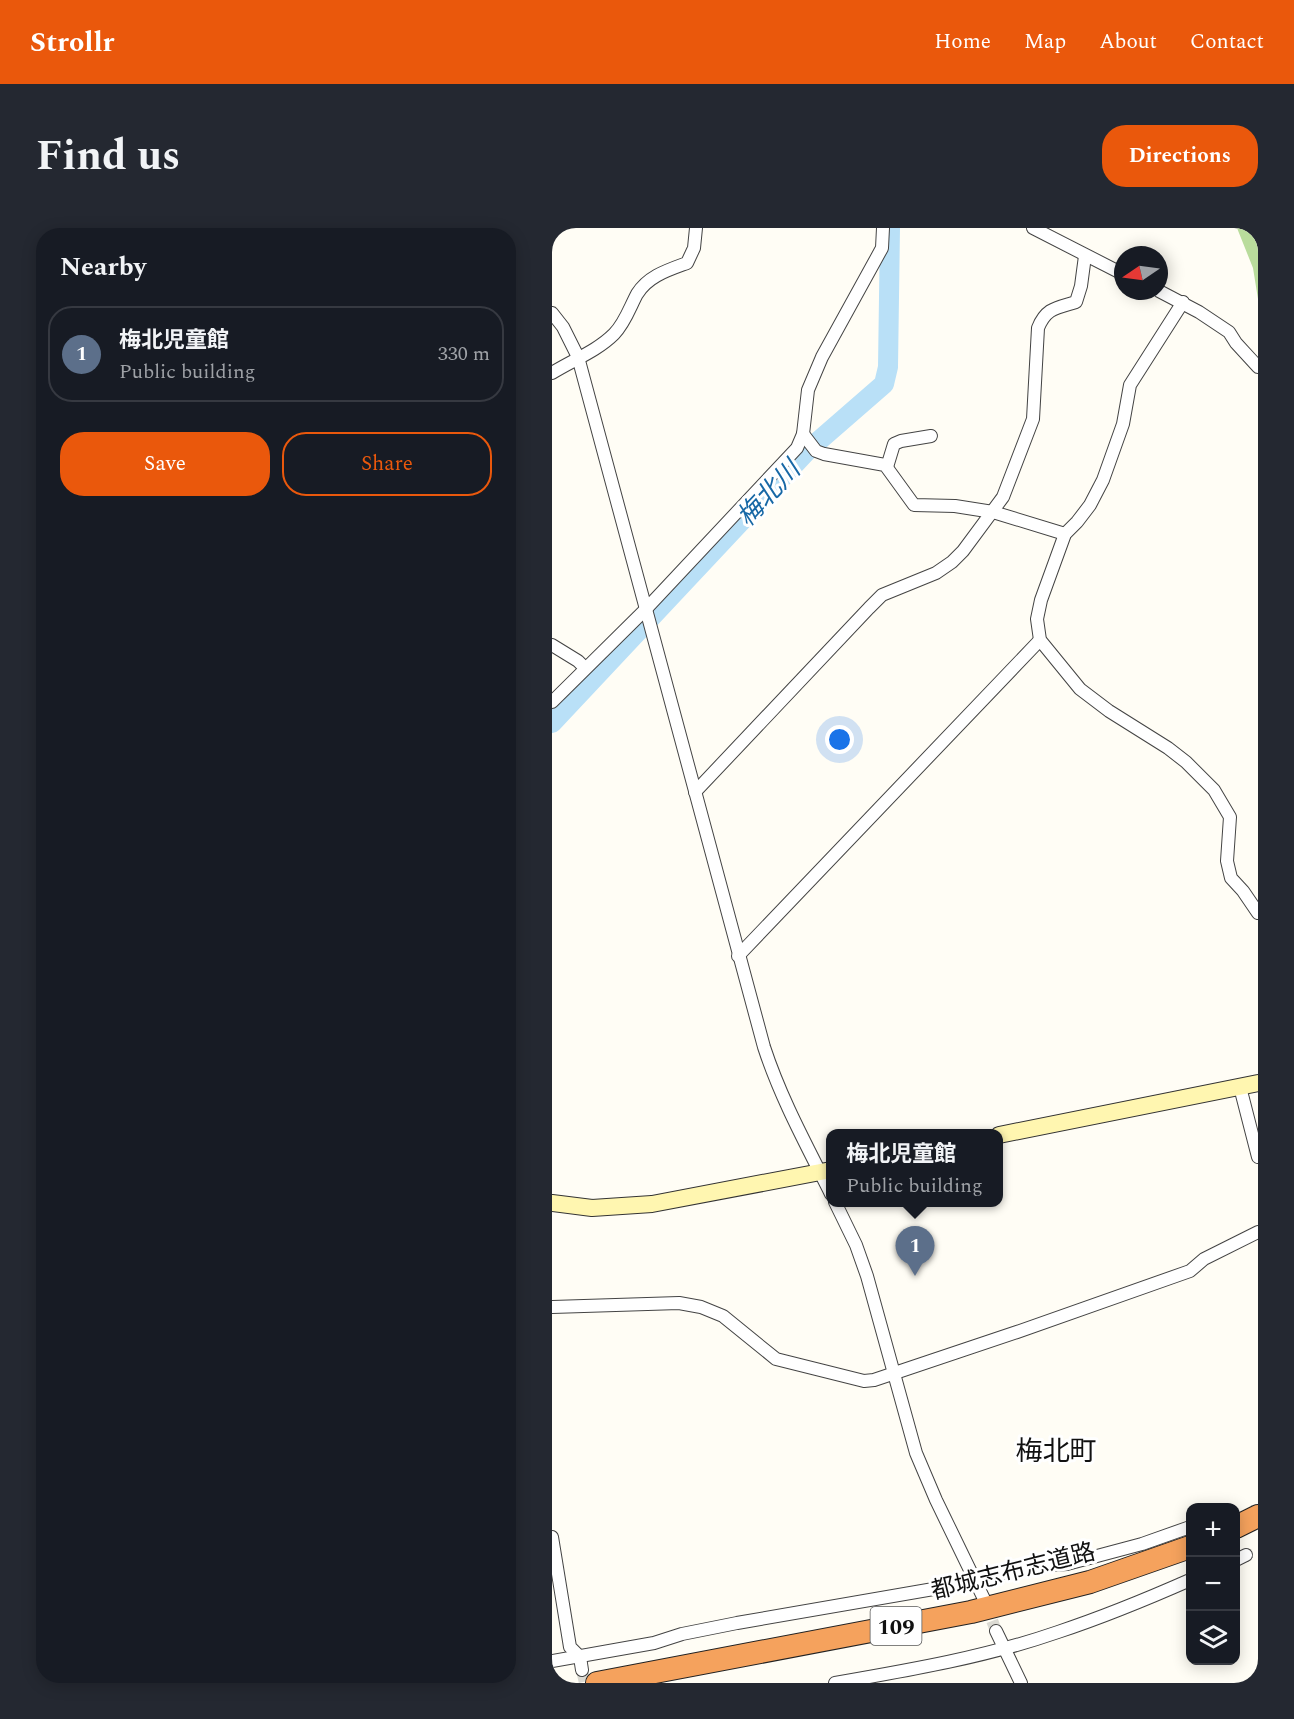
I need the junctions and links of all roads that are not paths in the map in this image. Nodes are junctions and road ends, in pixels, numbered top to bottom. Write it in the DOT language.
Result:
graph roads {
  1 [pos="696,228"];
  2 [pos="883,228"];
  3 [pos="1033,228"];
  4 [pos="1085,256"];
  5 [pos="1114,270"];
  6 [pos="1168,295"];
  7 [pos="1184,302"];
  8 [pos="552,313"];
  9 [pos="578,357"];
  10 [pos="1258,367"];
  11 [pos="552,373"];
  12 [pos="931,436"];
  13 [pos="805,437"];
  14 [pos="887,467"];
  15 [pos="993,512"];
  16 [pos="1065,534"];
  17 [pos="646,609"];
  18 [pos="1040,640"];
  19 [pos="552,645"];
  20 [pos="585,668"];
  21 [pos="552,702"];
  22 [pos="695,792"];
  23 [pos="1258,913"];
  24 [pos="738,957"];
  25 [pos="1258,1083"];
  26 [pos="1240,1087"];
  27 [pos="1003,1134"];
  28 [pos="1258,1157"];
  29 [pos="825,1171"];
  30 [pos="552,1203"];
  31 [pos="837,1207"];
  32 [pos="1258,1232"];
  33 [pos="552,1307"];
  34 [pos="893,1372"];
  35 [pos="1258,1516"];
  36 [pos="1240,1525"];
  37 [pos="1258,1528"];
  38 [pos="1186,1529"];
  39 [pos="552,1537"];
  40 [pos="1186,1549"];
  41 [pos="1240,1550"];
  42 [pos="1186,1560"];
  43 [pos="974,1578"];
  44 [pos="1186,1582"];
  45 [pos="984,1599"];
  46 [pos="996,1631"];
  47 [pos="1005,1647"];
  48 [pos="552,1661"];
  49 [pos="586,1670"];
  50 [pos="653,1683"];
  51 [pos="835,1683"];
  52 [pos="1021,1683"];
  1 -- 9 [label="street"];
  2 -- 13 [label="street"];
  3 -- 4 [label="street"];
  4 -- 5 [label="street"];
  4 -- 15 [label="street"];
  6 -- 7 [label="street"];
  7 -- 10 [label="street"];
  7 -- 16 [label="street"];
  8 -- 9 [label="street"];
  9 -- 11 [label="street"];
  9 -- 17 [label="street"];
  12 -- 14 [label="street"];
  13 -- 14 [label="street"];
  13 -- 17 [label="street"];
  14 -- 15 [label="street"];
  15 -- 16 [label="street"];
  15 -- 22 [label="street"];
  16 -- 18 [label="street"];
  17 -- 20 [label="street"];
  17 -- 22 [label="street"];
  18 -- 23 [label="street"];
  18 -- 24 [label="street"];
  19 -- 20 [label="street"];
  20 -- 21 [label="street"];
  22 -- 24 [label="street"];
  24 -- 29 [label="street"];
  25 -- 26 [label="street"];
  26 -- 27 [label="street"];
  26 -- 28 [label="street"];
  29 -- 30 [label="street"];
  31 -- 34 [label="street"];
  32 -- 34 [label="street"];
  33 -- 34 [label="street"];
  34 -- 43 [label="street"];
  35 -- 36 [label="highway"];
  37 -- 41 [label="highway"];
  38 -- 43 [label="street"];
  39 -- 49 [label="street"];
  40 -- 49 [label="highway, 都城志布志道路 / 109"];
  42 -- 50 [label="highway, 都城志布志道路 / 109"];
  43 -- 45 [label="street"];
  43 -- 49 [label="street"];
  44 -- 47 [label="street"];
  46 -- 47 [label="street"];
  47 -- 51 [label="street"];
  47 -- 52 [label="street"];
  48 -- 49 [label="street"];
}
